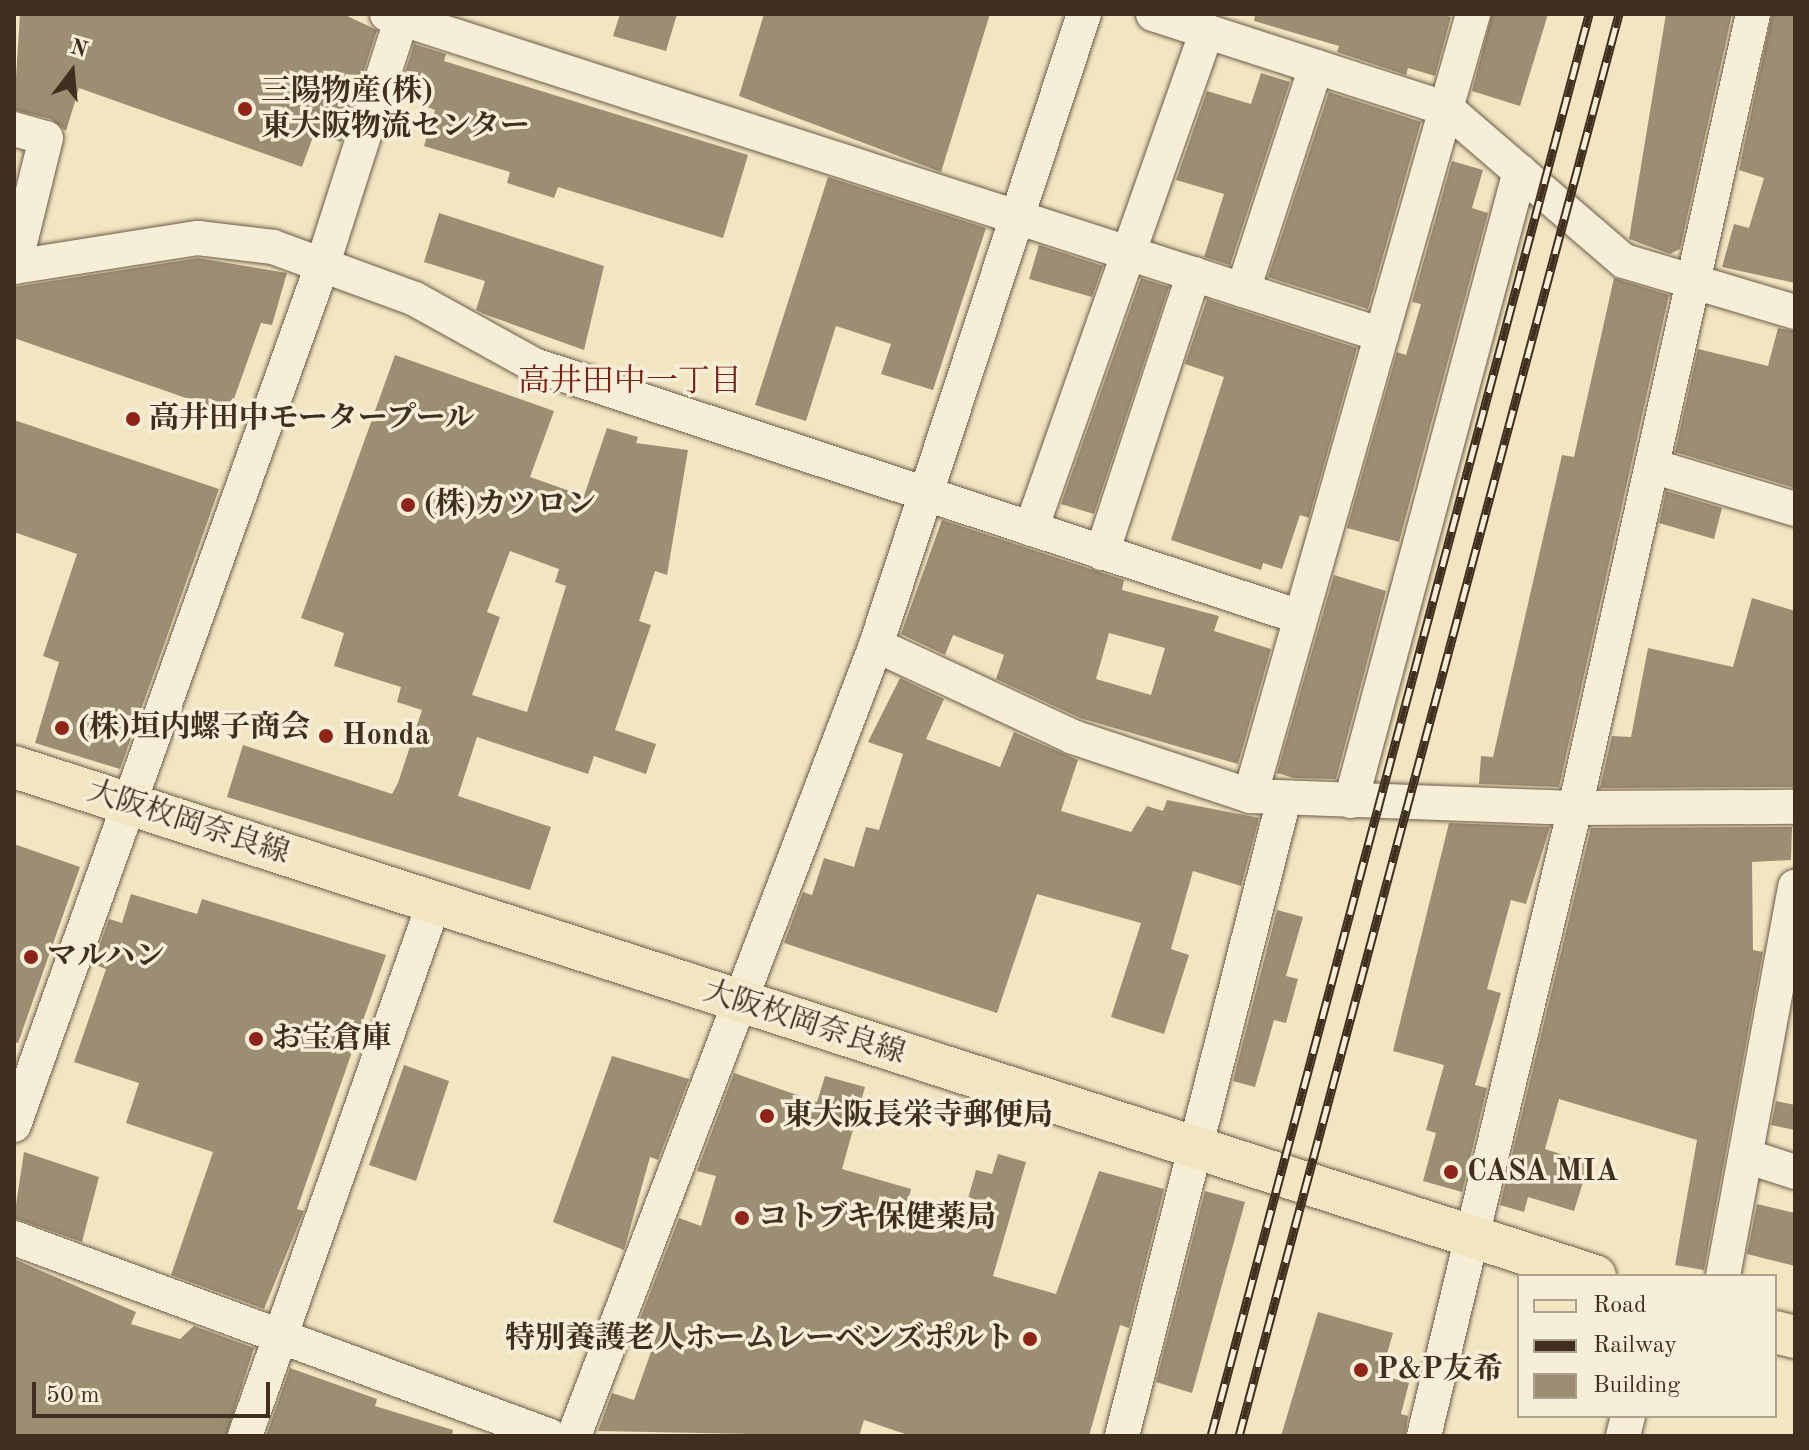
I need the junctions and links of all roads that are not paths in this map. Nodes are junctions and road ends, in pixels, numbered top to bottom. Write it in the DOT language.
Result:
graph roads {
  1 [pos="1084,14"];
  2 [pos="1153,14"];
  3 [pos="1473,14"];
  4 [pos="1753,14"];
  5 [pos="397,16"];
  6 [pos="1207,31"];
  7 [pos="1316,67"];
  8 [pos="1447,109"];
  9 [pos="14,129"];
  10 [pos="1520,171"];
  11 [pos="1017,216"];
  12 [pos="1126,252"];
  13 [pos="323,263"];
  14 [pos="14,267"];
  15 [pos="1194,274"];
  16 [pos="1693,279"];
  17 [pos="1243,290"];
  18 [pos="1795,312"];
  19 [pos="1382,335"];
  20 [pos="1652,466"];
  21 [pos="928,492"];
  22 [pos="1795,509"];
  23 [pos="1031,529"];
  24 [pos="1102,553"];
  25 [pos="1300,617"];
  26 [pos="876,645"];
  27 [pos="14,767"];
  28 [pos="1250,796"];
  29 [pos="1284,799"];
  30 [pos="1351,801"];
  31 [pos="127,803"];
  32 [pos="1795,807"];
  33 [pos="1575,808"];
  34 [pos="1795,887"];
  35 [pos="434,903"];
  36 [pos="742,1004"];
  37 [pos="14,1125"];
  38 [pos="1195,1146"];
  39 [pos="1749,1157"];
  40 [pos="1795,1172"];
  41 [pos="14,1238"];
  42 [pos="1474,1238"];
  43 [pos="1589,1274"];
  44 [pos="1723,1274"];
  45 [pos="281,1331"];
  46 [pos="245,1436"];
  47 [pos="550,1436"];
  48 [pos="574,1436"];
  49 [pos="1122,1436"];
  50 [pos="1424,1436"];
  1 -- 11 [label="street"];
  2 -- 6 [label="street"];
  3 -- 8 [label="street"];
  4 -- 16 [label="street"];
  5 -- 11 [label="street"];
  5 -- 13 [label="street"];
  6 -- 7 [label="street"];
  6 -- 12 [label="street"];
  7 -- 8 [label="street"];
  7 -- 17 [label="street"];
  8 -- 10 [label="street"];
  8 -- 19 [label="street"];
  9 -- 14 [label="street"];
  10 -- 16 [label="street"];
  10 -- 30 [label="street"];
  11 -- 12 [label="street"];
  11 -- 21 [label="street"];
  12 -- 15 [label="street"];
  12 -- 23 [label="street"];
  13 -- 14 [label="street"];
  13 -- 21 [label="street"];
  13 -- 31 [label="street"];
  15 -- 17 [label="street"];
  15 -- 24 [label="street"];
  16 -- 18 [label="street"];
  16 -- 20 [label="street"];
  17 -- 19 [label="street"];
  19 -- 25 [label="street"];
  20 -- 22 [label="street"];
  20 -- 33 [label="street"];
  21 -- 23 [label="street"];
  21 -- 26 [label="street"];
  23 -- 24 [label="street"];
  24 -- 25 [label="street"];
  25 -- 28 [label="street"];
  26 -- 28 [label="street"];
  26 -- 36 [label="street"];
  27 -- 31 [label="main road, 大阪枚岡奈良線"];
  28 -- 29 [label="street"];
  29 -- 30 [label="street"];
  29 -- 38 [label="street"];
  30 -- 33 [label="street"];
  31 -- 35 [label="main road, 大阪枚岡奈良線"];
  31 -- 37 [label="street"];
  32 -- 33 [label="street"];
  33 -- 42 [label="street"];
  34 -- 39 [label="street"];
  35 -- 36 [label="main road, 大阪枚岡奈良線"];
  35 -- 45 [label="street"];
  36 -- 38 [label="main road, 大阪枚岡奈良線"];
  36 -- 48 [label="street"];
  38 -- 42 [label="main road, 大阪枚岡奈良線"];
  38 -- 49 [label="street"];
  39 -- 40 [label="street"];
  39 -- 44 [label="street"];
  41 -- 45 [label="street"];
  42 -- 43 [label="main road, 大阪枚岡奈良線"];
  42 -- 50 [label="street"];
  45 -- 46 [label="street"];
  45 -- 47 [label="street"];
}
